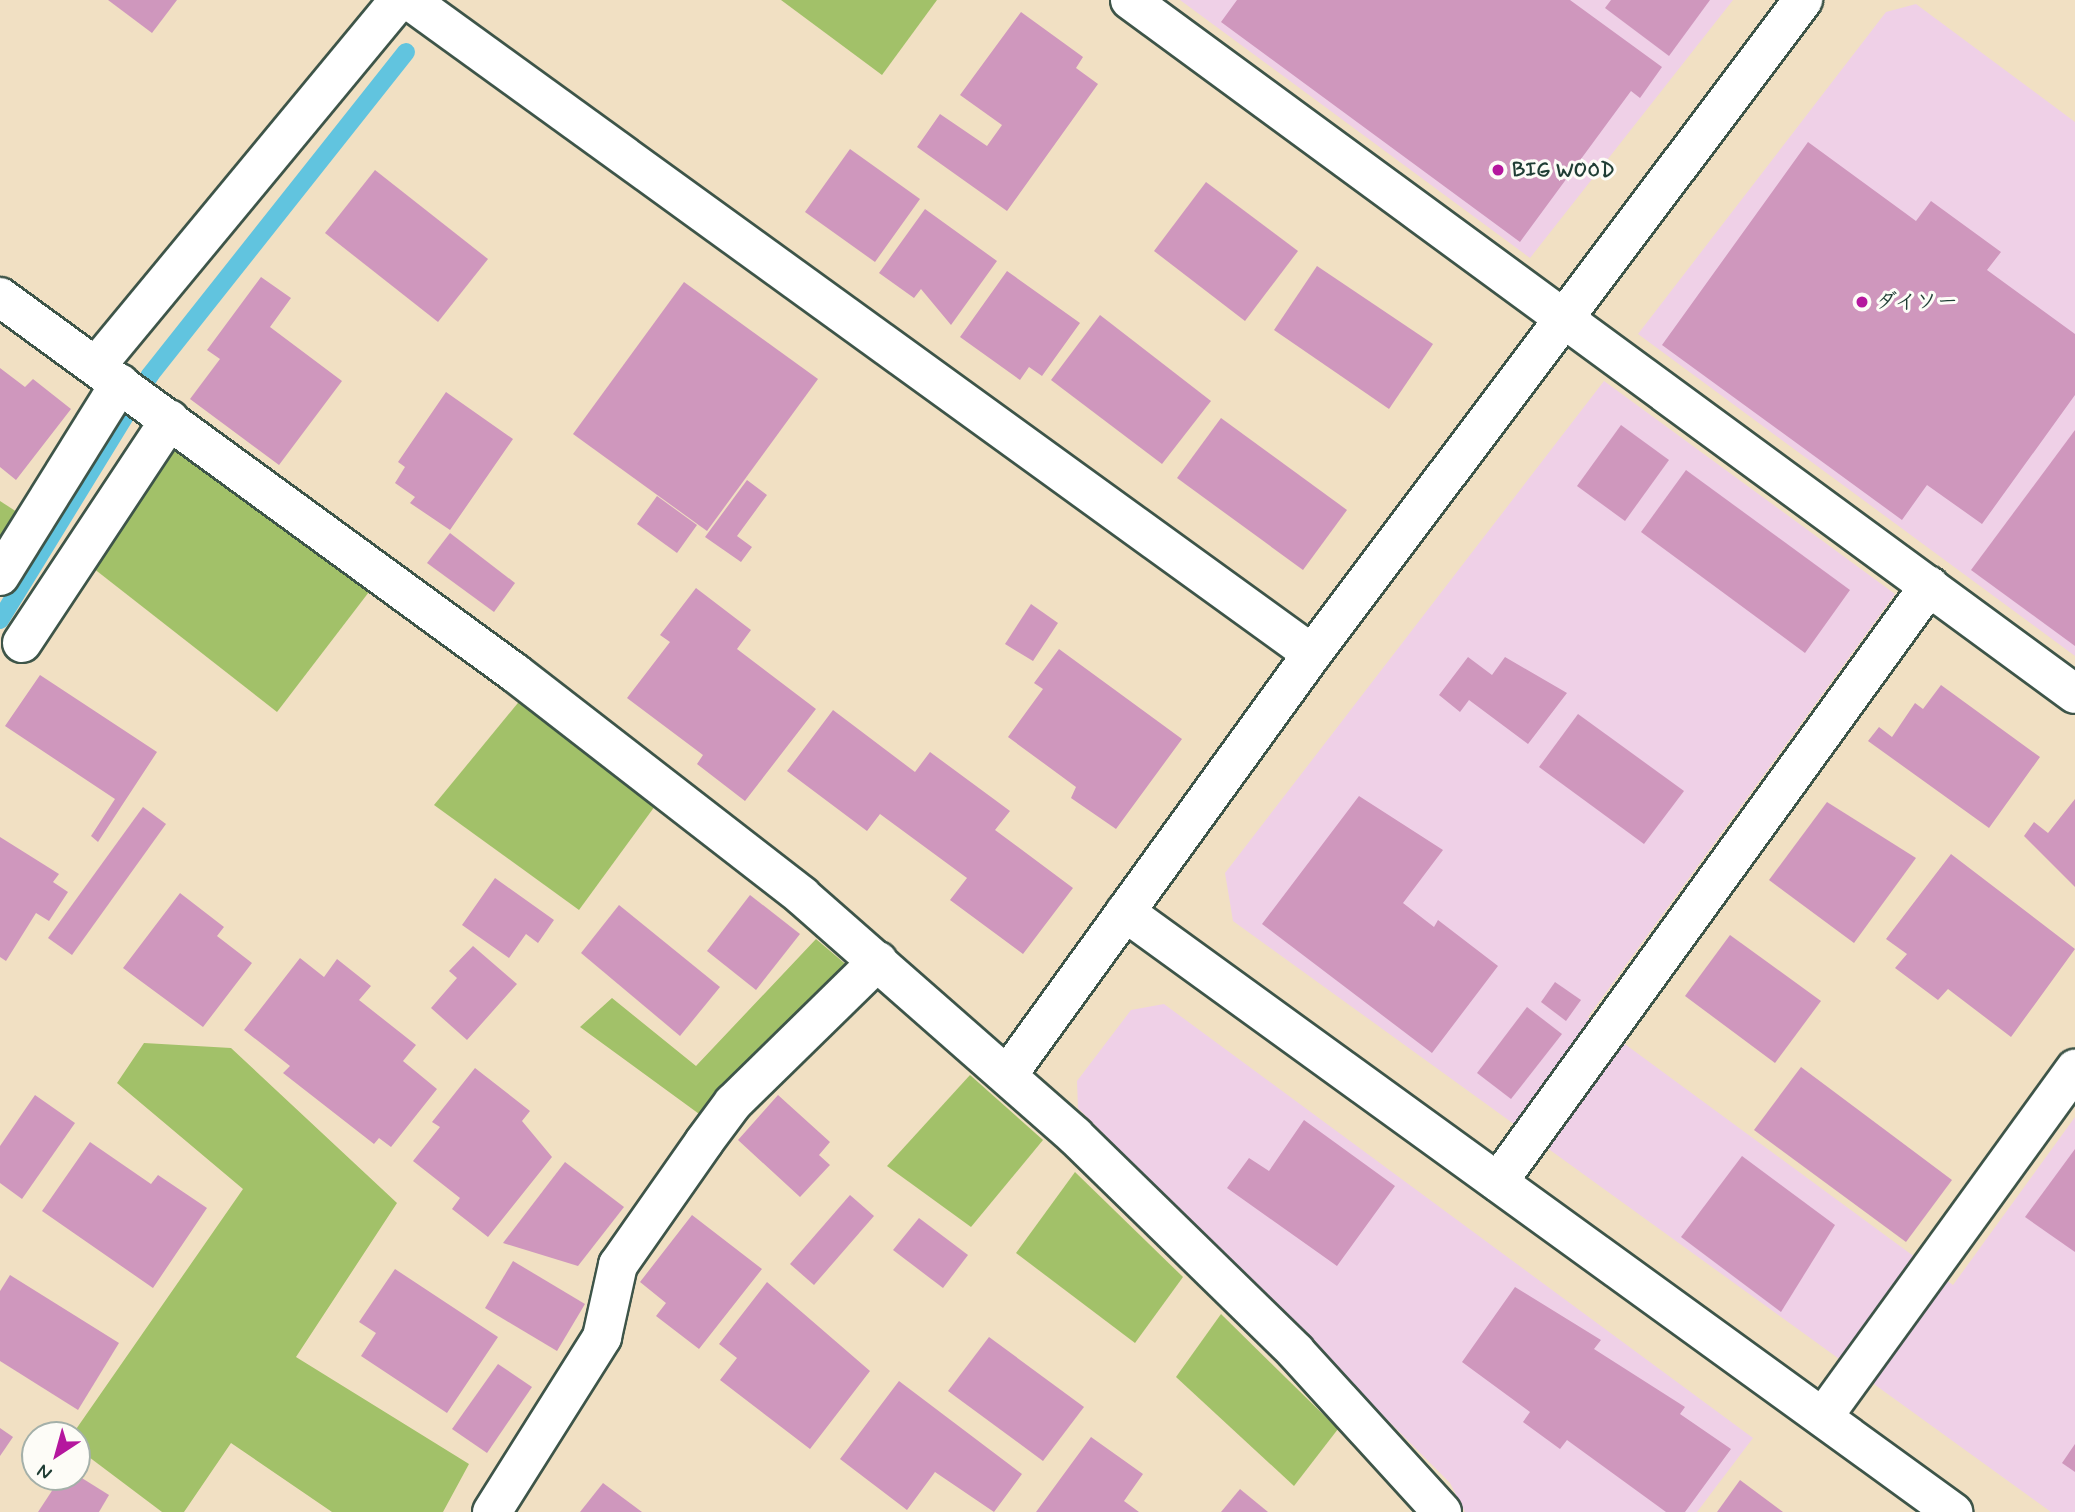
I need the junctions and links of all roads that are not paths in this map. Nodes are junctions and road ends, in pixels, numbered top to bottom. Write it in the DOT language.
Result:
graph roads {
  1 [pos="399,0"];
  2 [pos="409,0"];
  3 [pos="1130,0"];
  4 [pos="1803,0"];
  5 [pos="0,298"];
  6 [pos="1565,317"];
  7 [pos="109,374"];
  8 [pos="170,419"];
  9 [pos="0,576"];
  10 [pos="1929,586"];
  11 [pos="22,643"];
  12 [pos="1312,654"];
  13 [pos="2075,694"];
  14 [pos="1125,912"];
  15 [pos="878,961"];
  16 [pos="2075,1069"];
  17 [pos="1009,1073"];
  18 [pos="1498,1182"];
  19 [pos="1823,1418"];
  20 [pos="492,1512"];
  21 [pos="1442,1512"];
  22 [pos="1954,1512"];
  1 -- 7 [label="street"];
  2 -- 12 [label="street"];
  3 -- 6 [label="street"];
  4 -- 6 [label="street"];
  5 -- 7 [label="street"];
  6 -- 10 [label="street"];
  6 -- 12 [label="street"];
  7 -- 8 [label="street"];
  7 -- 9 [label="street"];
  8 -- 11 [label="street"];
  8 -- 15 [label="street"];
  10 -- 13 [label="street"];
  10 -- 18 [label="street"];
  12 -- 14 [label="street"];
  14 -- 17 [label="street"];
  14 -- 18 [label="street"];
  15 -- 17 [label="street"];
  15 -- 20 [label="street"];
  16 -- 19 [label="street"];
  17 -- 21 [label="street"];
  18 -- 19 [label="street"];
  19 -- 22 [label="street"];
}
